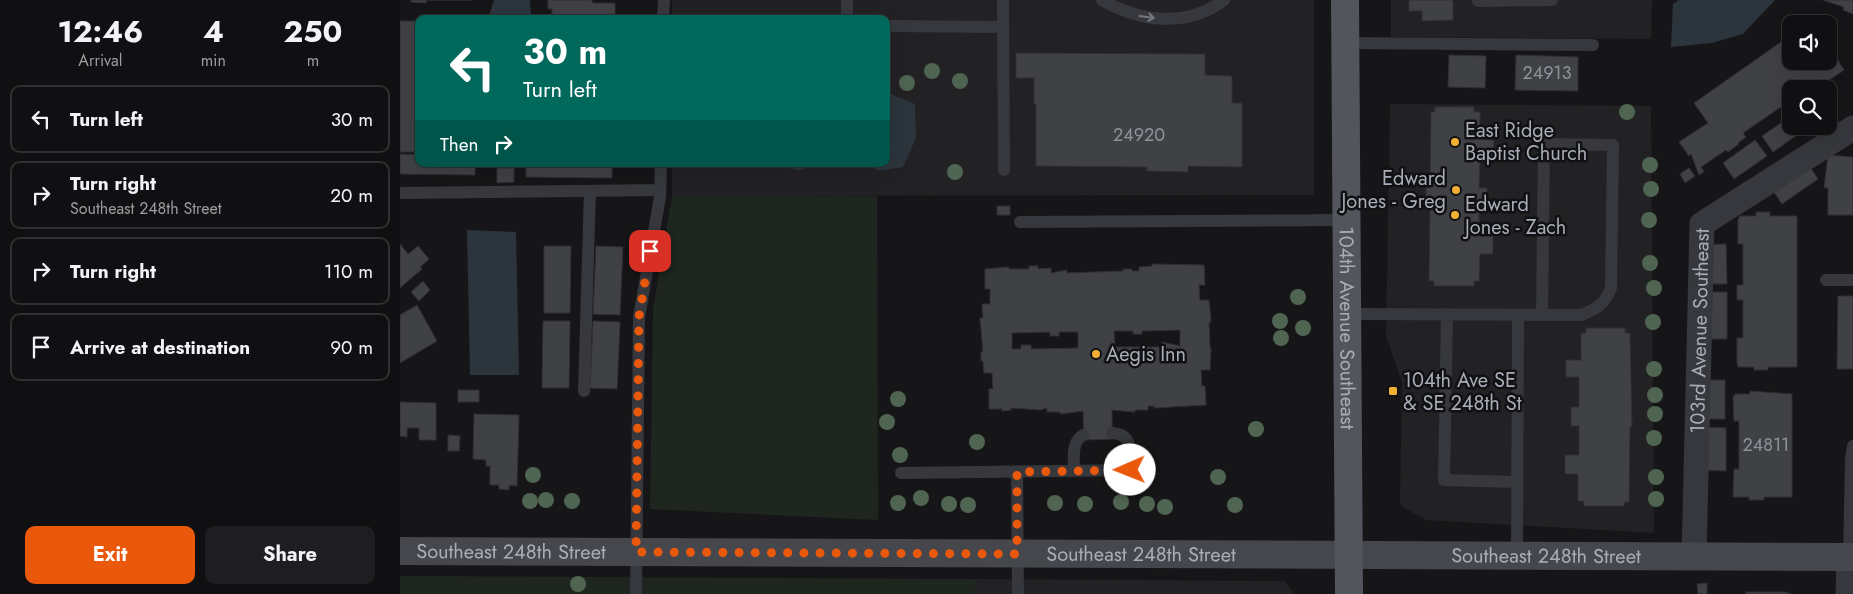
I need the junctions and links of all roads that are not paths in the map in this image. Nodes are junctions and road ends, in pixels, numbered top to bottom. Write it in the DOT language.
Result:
graph roads {
  1 [pos="664,0"];
  2 [pos="847,0"];
  3 [pos="1003,0"];
  4 [pos="1102,0"];
  5 [pos="1224,0"];
  6 [pos="1345,0"];
  7 [pos="1552,0"];
  8 [pos="1478,1"];
  9 [pos="663,15"];
  10 [pos="847,15"];
  11 [pos="890,26"];
  12 [pos="1003,27"];
  13 [pos="1346,43"];
  14 [pos="1593,45"];
  15 [pos="1853,128"];
  16 [pos="660,167"];
  17 [pos="1004,170"];
  18 [pos="660,190"];
  19 [pos="590,191"];
  20 [pos="400,193"];
  21 [pos="1347,220"];
  22 [pos="1020,222"];
  23 [pos="1826,280"];
  24 [pos="1853,280"];
  25 [pos="1347,314"];
  26 [pos="1447,314"];
  27 [pos="1518,315"];
  28 [pos="1542,315"];
  29 [pos="584,391"];
  30 [pos="1112,434"];
  31 [pos="1083,435"];
  32 [pos="1853,446"];
  33 [pos="1130,470"];
  34 [pos="1147,470"];
  35 [pos="1074,471"];
  36 [pos="1017,472"];
  37 [pos="901,473"];
  38 [pos="1517,482"];
  39 [pos="400,551"];
  40 [pos="636,552"];
  41 [pos="1017,554"];
  42 [pos="1349,555"];
  43 [pos="1517,556"];
  44 [pos="1694,557"];
  45 [pos="1851,557"];
  46 [pos="636,594"];
  47 [pos="1018,594"];
  48 [pos="1349,594"];
  49 [pos="1848,594"];
  1 -- 9 [label="lane"];
  2 -- 10 [label="lane"];
  3 -- 12 [label="lane"];
  4 -- 5 [label="lane, one-way"];
  6 -- 13 [label="main road, 104th Avenue Southeast"];
  7 -- 8 [label="lane"];
  11 -- 12 [label="lane"];
  12 -- 17 [label="lane"];
  13 -- 14 [label="lane"];
  13 -- 21 [label="main road, 104th Avenue Southeast"];
  15 -- 44 [label="street, 103rd Avenue Southeast"];
  16 -- 18 [label="lane"];
  18 -- 19 [label="lane"];
  18 -- 40 [label="lane"];
  19 -- 20 [label="lane"];
  19 -- 29 [label="lane"];
  21 -- 22 [label="lane"];
  21 -- 25 [label="main road, 104th Avenue Southeast"];
  23 -- 24 [label="lane"];
  25 -- 26 [label="lane"];
  25 -- 42 [label="main road, 104th Avenue Southeast"];
  26 -- 27 [label="lane"];
  26 -- 38 [label="lane"];
  27 -- 28 [label="lane"];
  27 -- 38 [label="lane"];
  28 -- 28 [label="lane"];
  30 -- 33 [label="lane"];
  31 -- 35 [label="lane"];
  32 -- 45 [label="lane"];
  33 -- 34 [label="lane"];
  33 -- 35 [label="lane"];
  35 -- 36 [label="lane"];
  36 -- 37 [label="lane"];
  36 -- 41 [label="lane"];
  38 -- 43 [label="lane"];
  39 -- 40 [label="street, Southeast 248th Street"];
  40 -- 41 [label="street, Southeast 248th Street"];
  40 -- 46 [label="lane"];
  41 -- 42 [label="street, Southeast 248th Street"];
  41 -- 47 [label="lane"];
  42 -- 43 [label="street, Southeast 248th Street"];
  42 -- 48 [label="main road, 104th Avenue Southeast"];
  43 -- 44 [label="street, Southeast 248th Street"];
  44 -- 45 [label="street, Southeast 248th Street"];
  45 -- 49 [label="street"];
}
